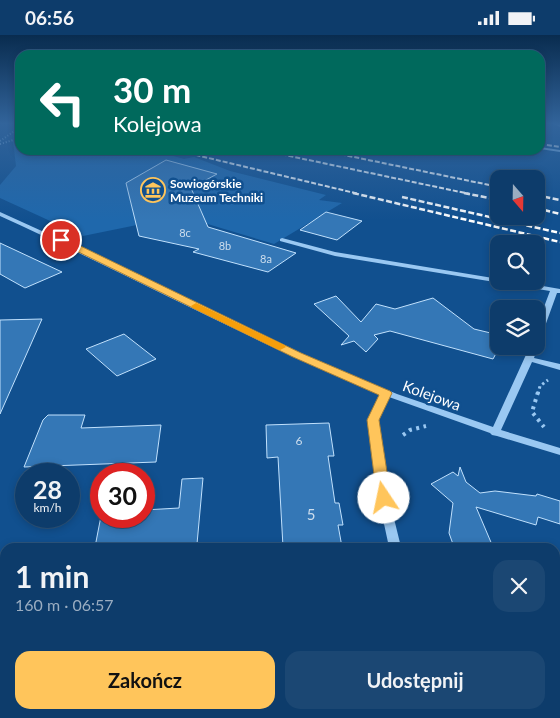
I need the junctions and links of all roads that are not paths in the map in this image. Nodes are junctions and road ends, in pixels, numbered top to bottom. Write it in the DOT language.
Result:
graph roads {
  1 [pos="0,214"];
  2 [pos="282,240"];
  3 [pos="557,291"];
  4 [pos="545,319"];
  5 [pos="531,355"];
  6 [pos="529,359"];
  7 [pos="560,367"];
  8 [pos="386,393"];
  9 [pos="495,433"];
  10 [pos="560,452"];
  11 [pos="394,543"];
  1 -- 8 [label="street, Kolejowa"];
  2 -- 3 [label="street"];
  3 -- 4 [label="street"];
  5 -- 6 [label="street"];
  6 -- 7 [label="street"];
  6 -- 9 [label="street"];
  8 -- 9 [label="street, Kolejowa"];
  8 -- 11 [label="street"];
  9 -- 10 [label="street, Kolejowa"];
}
